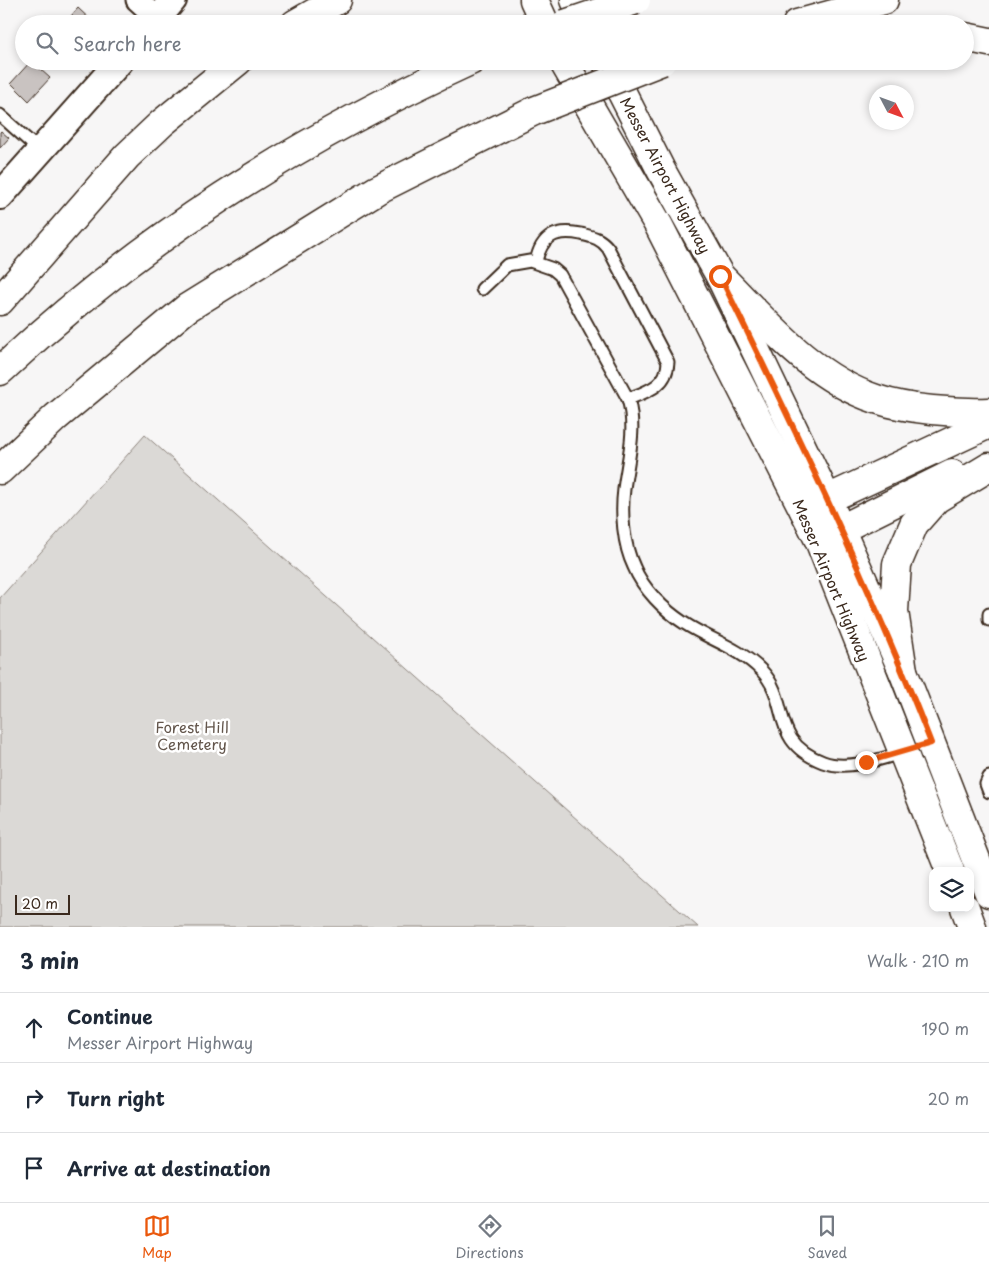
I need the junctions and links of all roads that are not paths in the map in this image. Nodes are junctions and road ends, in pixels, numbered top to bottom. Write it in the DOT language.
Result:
graph roads {
  1 [pos="137,0"];
  2 [pos="338,0"];
  3 [pos="534,0"];
  4 [pos="575,0"];
  5 [pos="636,0"];
  6 [pos="884,0"];
  7 [pos="161,14"];
  8 [pos="311,15"];
  9 [pos="541,15"];
  10 [pos="582,15"];
  11 [pos="592,15"];
  12 [pos="830,15"];
  13 [pos="974,39"];
  14 [pos="989,42"];
  15 [pos="112,70"];
  16 [pos="227,70"];
  17 [pos="452,70"];
  18 [pos="568,70"];
  19 [pos="611,70"];
  20 [pos="639,70"];
  21 [pos="0,115"];
  22 [pos="40,151"];
  23 [pos="0,196"];
  24 [pos="536,262"];
  25 [pos="720,276"];
  26 [pos="482,289"];
  27 [pos="0,301"];
  28 [pos="0,371"];
  29 [pos="628,400"];
  30 [pos="989,412"];
  31 [pos="989,424"];
  32 [pos="989,455"];
  33 [pos="989,466"];
  34 [pos="0,470"];
  35 [pos="816,504"];
  36 [pos="830,535"];
  37 [pos="989,614"];
  38 [pos="989,620"];
  39 [pos="903,671"];
  40 [pos="917,748"];
  41 [pos="989,777"];
  42 [pos="989,792"];
  43 [pos="949,867"];
  44 [pos="989,893"];
  45 [pos="966,912"];
  46 [pos="972,927"];
  1 -- 7 [label="street"];
  2 -- 8 [label="main road"];
  3 -- 9 [label="main road"];
  4 -- 10 [label="main road"];
  5 -- 11 [label="main road, bridge"];
  6 -- 12 [label="main road"];
  13 -- 14 [label="main road"];
  15 -- 22 [label="street"];
  16 -- 27 [label="main road"];
  17 -- 28 [label="main road"];
  18 -- 35 [label="main road, Messer Airport Highway"];
  19 -- 25 [label="main road, Messer Airport Highway"];
  20 -- 34 [label="main road, bridge"];
  21 -- 22 [label="lane"];
  22 -- 23 [label="street"];
  24 -- 26 [label="lane"];
  24 -- 29 [label="lane"];
  24 -- 29 [label="lane"];
  25 -- 30 [label="main road"];
  25 -- 35 [label="main road, Messer Airport Highway"];
  29 -- 40 [label="lane"];
  31 -- 35 [label="main road"];
  32 -- 36 [label="main road"];
  33 -- 39 [label="main road"];
  35 -- 36 [label="main road, Messer Airport Highway"];
  36 -- 39 [label="main road, Messer Airport Highway"];
  36 -- 40 [label="main road, Messer Airport Highway"];
  37 -- 38 [label="lane"];
  39 -- 40 [label="main road, Messer Airport Highway"];
  40 -- 43 [label="main road, Messer Airport Highway"];
  40 -- 44 [label="main road, Messer Airport Highway"];
  41 -- 42 [label="lane"];
  45 -- 46 [label="main road"];
}
